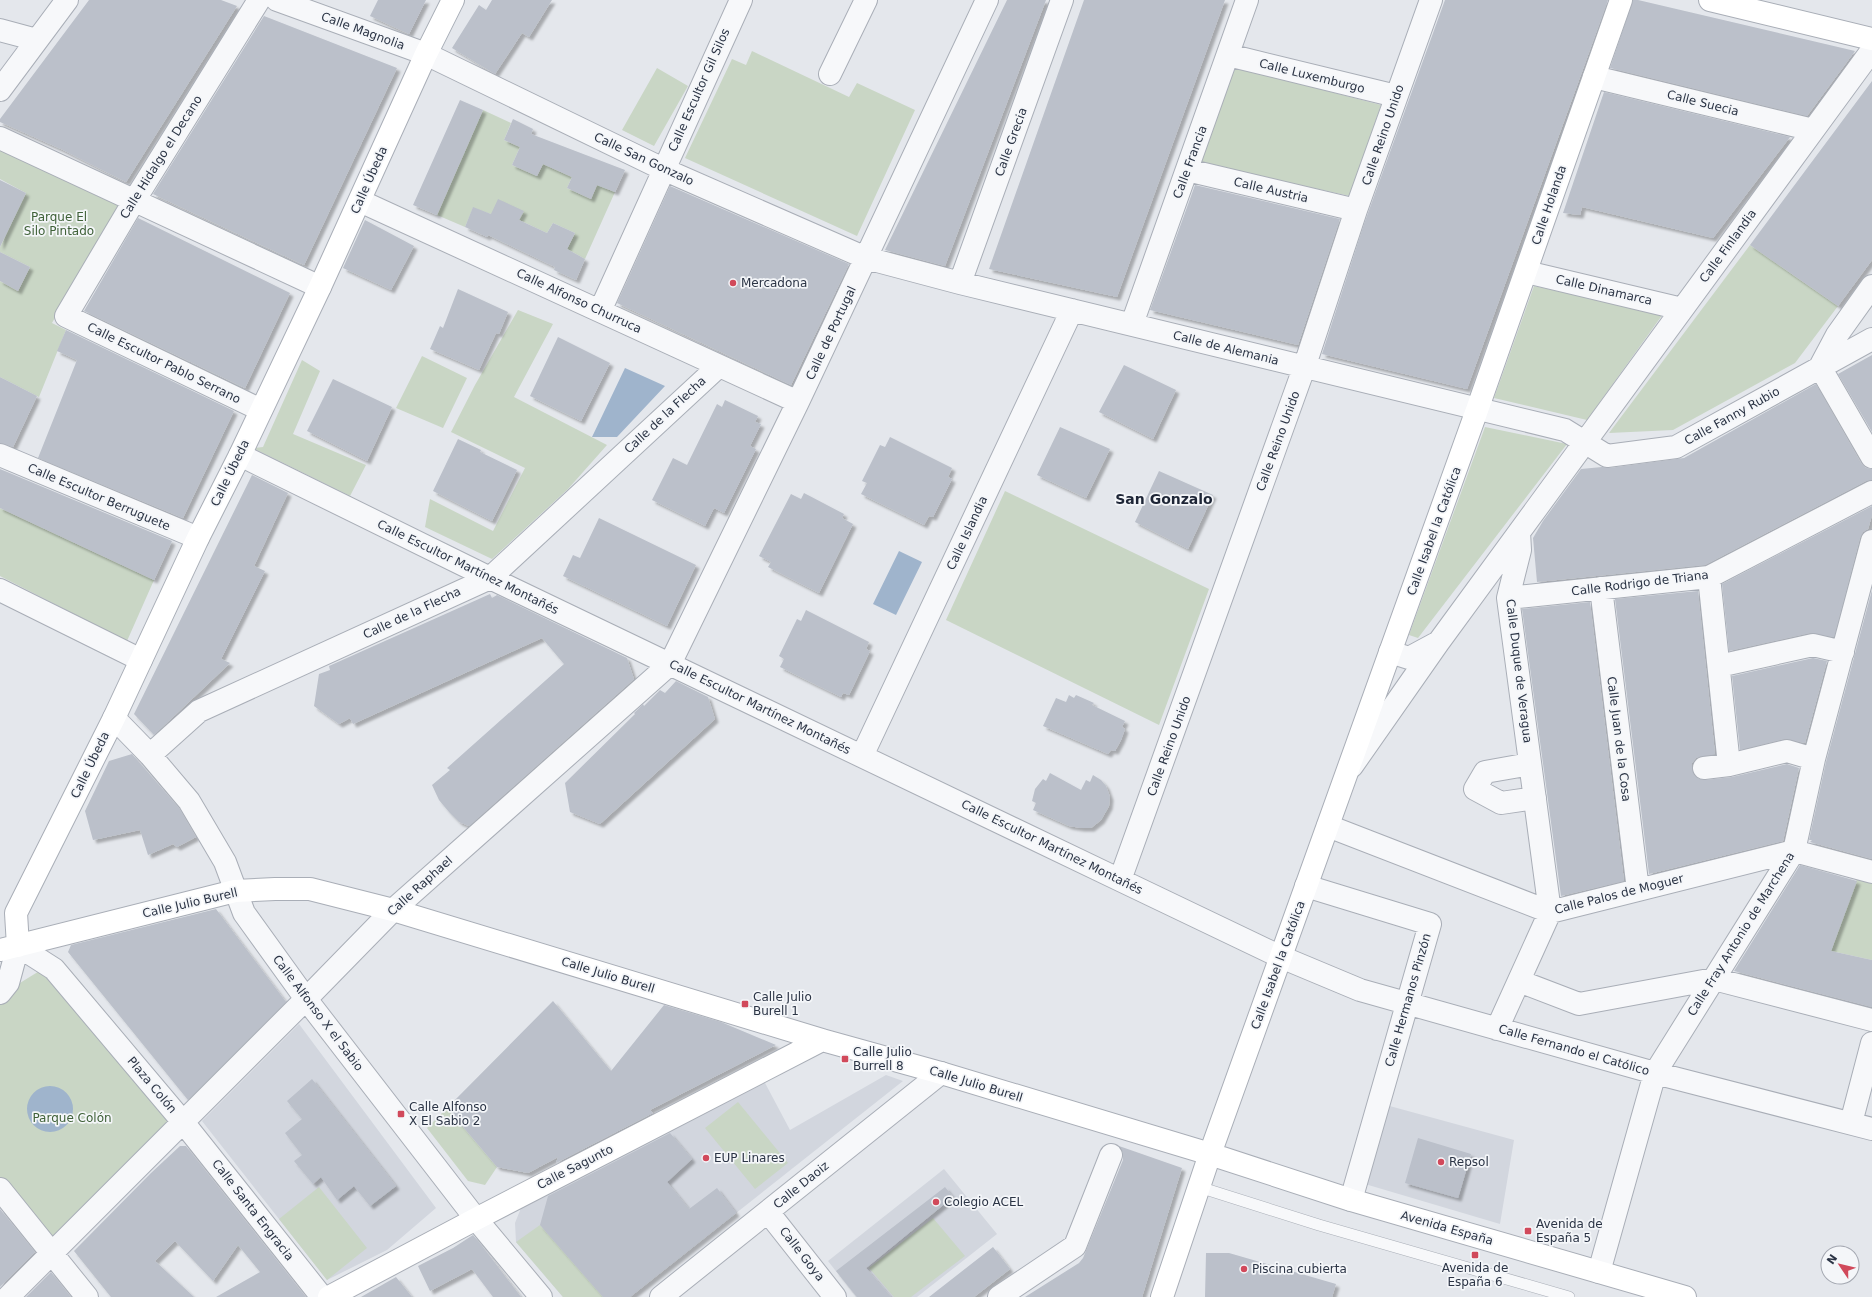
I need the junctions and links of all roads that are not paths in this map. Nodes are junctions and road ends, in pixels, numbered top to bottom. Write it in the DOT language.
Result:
graph roads {
  1 [pos="67,0"];
  2 [pos="259,0"];
  3 [pos="277,0"];
  4 [pos="452,0"];
  5 [pos="741,0"];
  6 [pos="866,0"];
  7 [pos="987,0"];
  8 [pos="1062,0"];
  9 [pos="1247,0"];
  10 [pos="1431,0"];
  11 [pos="1621,0"];
  12 [pos="1710,0"];
  13 [pos="0,30"];
  14 [pos="1872,39"];
  15 [pos="37,40"];
  16 [pos="1872,50"];
  17 [pos="426,54"];
  18 [pos="1228,55"];
  19 [pos="830,74"];
  20 [pos="1594,77"];
  21 [pos="0,90"];
  22 [pos="1396,96"];
  23 [pos="1813,130"];
  24 [pos="0,138"];
  25 [pos="663,169"];
  26 [pos="1187,170"];
  27 [pos="134,201"];
  28 [pos="360,201"];
  29 [pos="1356,210"];
  30 [pos="866,258"];
  31 [pos="1526,272"];
  32 [pos="960,283"];
  33 [pos="1872,286"];
  34 [pos="320,287"];
  35 [pos="1682,308"];
  36 [pos="1072,310"];
  37 [pos="600,311"];
  38 [pos="66,316"];
  39 [pos="1132,324"];
  40 [pos="1872,339"];
  41 [pos="718,366"];
  42 [pos="1820,367"];
  43 [pos="1304,368"];
  44 [pos="798,402"];
  45 [pos="261,410"];
  46 [pos="1477,410"];
  47 [pos="1584,443"];
  48 [pos="0,455"];
  49 [pos="240,455"];
  50 [pos="1872,457"];
  51 [pos="1872,492"];
  52 [pos="1519,532"];
  53 [pos="198,538"];
  54 [pos="1872,541"];
  55 [pos="1709,577"];
  56 [pos="490,578"];
  57 [pos="1601,588"];
  58 [pos="0,590"];
  59 [pos="1508,598"];
  60 [pos="1438,643"];
  61 [pos="1390,652"];
  62 [pos="1842,652"];
  63 [pos="141,660"];
  64 [pos="670,664"];
  65 [pos="1719,666"];
  66 [pos="114,718"];
  67 [pos="150,755"];
  68 [pos="862,756"];
  69 [pos="1814,759"];
  70 [pos="1530,764"];
  71 [pos="1729,764"];
  72 [pos="1704,768"];
  73 [pos="1346,775"];
  74 [pos="1535,798"];
  75 [pos="1328,826"];
  76 [pos="1794,851"];
  77 [pos="1872,872"];
  78 [pos="1120,880"];
  79 [pos="1306,886"];
  80 [pos="1638,890"];
  81 [pos="235,891"];
  82 [pos="392,910"];
  83 [pos="1550,912"];
  84 [pos="9,948"];
  85 [pos="1281,957"];
  86 [pos="1714,979"];
  87 [pos="1519,981"];
  88 [pos="0,993"];
  89 [pos="306,999"];
  90 [pos="1407,1003"];
  91 [pos="1872,1020"];
  92 [pos="1497,1029"];
  93 [pos="822,1040"];
  94 [pos="1872,1043"];
  95 [pos="941,1073"];
  96 [pos="1655,1073"];
  97 [pos="183,1122"];
  98 [pos="1851,1123"];
  99 [pos="1872,1129"];
  100 [pos="1210,1154"];
  101 [pos="1111,1155"];
  102 [pos="1199,1187"];
  103 [pos="0,1189"];
  104 [pos="1351,1200"];
  105 [pos="768,1212"];
  106 [pos="476,1219"];
  107 [pos="51,1253"];
  108 [pos="1599,1272"];
  109 [pos="8,1297"];
  110 [pos="87,1297"];
  111 [pos="322,1297"];
  112 [pos="329,1297"];
  113 [pos="541,1297"];
  114 [pos="661,1297"];
  115 [pos="835,1297"];
  116 [pos="999,1297"];
  117 [pos="1162,1297"];
  118 [pos="1568,1297"];
  119 [pos="1685,1297"];
  1 -- 15 [label="street"];
  2 -- 27 [label="street, Calle Hidalgo el Decano"];
  3 -- 17 [label="street, Calle Magnolia"];
  4 -- 17 [label="street, Calle Úbeda"];
  5 -- 25 [label="street, Calle Escultor Gil Silos"];
  6 -- 19 [label="street"];
  7 -- 30 [label="street, Calle de Portugal"];
  8 -- 32 [label="street, Calle Grecia"];
  9 -- 18 [label="street, Calle Francia"];
  10 -- 22 [label="street, Calle Reino Unido"];
  11 -- 20 [label="street, Calle Holanda"];
  12 -- 14 [label="street"];
  13 -- 15 [label="street"];
  15 -- 21 [label="street"];
  16 -- 23 [label="street, Calle Finlandia"];
  17 -- 25 [label="street, Calle San Gonzalo"];
  17 -- 28 [label="street, Calle Úbeda"];
  18 -- 22 [label="street, Calle Luxemburgo"];
  18 -- 26 [label="street, Calle Francia"];
  20 -- 23 [label="street, Calle Suecia"];
  20 -- 31 [label="street, Calle Holanda"];
  22 -- 29 [label="street, Calle Reino Unido"];
  23 -- 35 [label="street, Calle Finlandia"];
  24 -- 27 [label="street"];
  25 -- 30 [label="street, Calle San Gonzalo"];
  25 -- 37 [label="street, Calle Escultor Gil Silos"];
  26 -- 29 [label="street, Calle Austria"];
  26 -- 39 [label="street, Calle Francia"];
  27 -- 34 [label="street"];
  27 -- 38 [label="street, Calle Hidalgo el Decano"];
  28 -- 34 [label="street, Calle Úbeda"];
  28 -- 37 [label="street, Calle Alfonso Churruca"];
  29 -- 43 [label="street, Calle Reino Unido"];
  30 -- 32 [label="street, Calle de Alemania"];
  30 -- 44 [label="street, Calle de Portugal"];
  31 -- 35 [label="street, Calle Dinamarca"];
  31 -- 46 [label="street, Calle Holanda"];
  32 -- 36 [label="street, Calle de Alemania"];
  33 -- 42 [label="street"];
  34 -- 45 [label="street, Calle Úbeda"];
  35 -- 47 [label="street, Calle Finlandia"];
  36 -- 39 [label="street, Calle de Alemania"];
  36 -- 68 [label="street, Calle Islandia"];
  37 -- 41 [label="street, Calle Alfonso Churruca"];
  38 -- 45 [label="street, Calle Escultor Pablo Serrano"];
  39 -- 43 [label="street, Calle de Alemania"];
  40 -- 42 [label="street, Calle Fanny Rubio"];
  41 -- 44 [label="street, Calle Alfonso Churruca"];
  41 -- 56 [label="street, Calle de la Flecha"];
  42 -- 47 [label="street, Calle Fanny Rubio"];
  42 -- 50 [label="street"];
  43 -- 46 [label="street, Calle de Alemania"];
  43 -- 78 [label="street, Calle Reino Unido"];
  44 -- 64 [label="street, Calle de Portugal"];
  45 -- 49 [label="street, Calle Úbeda"];
  46 -- 47 [label="street, Calle de Alemania"];
  46 -- 61 [label="street, Calle Isabel la Católica"];
  47 -- 52 [label="street, Calle Isabel la Católica"];
  48 -- 53 [label="street, Calle Escultor Berruguete"];
  49 -- 53 [label="street, Calle Úbeda"];
  49 -- 56 [label="street, Calle Escultor Martínez Montañés"];
  51 -- 55 [label="street, Calle Rodrigo de Triana"];
  52 -- 59 [label="street, Calle Duque de Veragua"];
  52 -- 60 [label="street, Calle Isabel la Católica"];
  53 -- 63 [label="street, Calle Úbeda"];
  54 -- 62 [label="street, Calle Fray Antonio de Marchena"];
  55 -- 57 [label="street, Calle Rodrigo de Triana"];
  55 -- 65 [label="street"];
  56 -- 64 [label="street, Calle Escultor Martínez Montañés"];
  56 -- 67 [label="street, Calle de la Flecha"];
  57 -- 59 [label="street, Calle Rodrigo de Triana"];
  57 -- 80 [label="street, Calle Juan de la Cosa"];
  58 -- 63 [label="street"];
  59 -- 70 [label="street, Calle Duque de Veragua"];
  60 -- 61 [label="street, Calle Isabel la Católica"];
  60 -- 73 [label="street, Calle Isabel la Católica"];
  61 -- 73 [label="street, Calle Isabel la Católica"];
  62 -- 65 [label="street"];
  62 -- 69 [label="street, Calle Fray Antonio de Marchena"];
  63 -- 66 [label="street, Calle Úbeda"];
  64 -- 68 [label="street, Calle Escultor Martínez Montañés"];
  64 -- 82 [label="street, Calle Raphael"];
  65 -- 71 [label="street"];
  66 -- 67 [label="street, Calle Alfonso X el Sabio"];
  66 -- 84 [label="street, Calle Úbeda"];
  67 -- 81 [label="street, Calle Alfonso X el Sabio"];
  68 -- 78 [label="street, Calle Escultor Martínez Montañés"];
  69 -- 71 [label="street"];
  69 -- 76 [label="street, Calle Fray Antonio de Marchena"];
  70 -- 74 [label="street, Calle Duque de Veragua"];
  70 -- 74 [label="street"];
  71 -- 72 [label="street"];
  73 -- 75 [label="street, Calle Isabel la Católica"];
  74 -- 83 [label="street, Calle Duque de Veragua"];
  75 -- 79 [label="street, Calle Isabel la Católica"];
  75 -- 83 [label="street, Calle Palos de Moguer"];
  76 -- 77 [label="street, Calle Palos de Moguer"];
  76 -- 80 [label="street, Calle Palos de Moguer"];
  76 -- 86 [label="street, Calle Fray Antonio de Marchena"];
  78 -- 85 [label="street, Calle Escultor Martínez Montañés"];
  79 -- 85 [label="street, Calle Isabel la Católica"];
  79 -- 90 [label="street, Calle Hermanos Pinzón"];
  80 -- 83 [label="street, Calle Palos de Moguer"];
  81 -- 82 [label="street, Calle Julio Burell"];
  81 -- 84 [label="street, Calle Julio Burell"];
  81 -- 89 [label="street, Calle Alfonso X el Sabio"];
  82 -- 89 [label="street, Calle Raphael"];
  82 -- 93 [label="street, Calle Julio Burell"];
  83 -- 87 [label="street"];
  84 -- 88 [label="street"];
  84 -- 97 [label="street, Plaza Colón"];
  85 -- 90 [label="street, Calle Fernando el Católico"];
  85 -- 100 [label="street, Calle Isabel la Católica"];
  86 -- 87 [label="street"];
  86 -- 91 [label="street"];
  86 -- 96 [label="street, Calle Fray Antonio de Marchena"];
  87 -- 92 [label="street"];
  89 -- 97 [label="street, Calle Raphael"];
  89 -- 106 [label="street, Calle Alfonso X el Sabio"];
  90 -- 92 [label="street, Calle Fernando el Católico"];
  90 -- 104 [label="street, Calle Hermanos Pinzón"];
  92 -- 96 [label="street, Calle Fernando el Católico"];
  93 -- 95 [label="street, Calle Julio Burell"];
  93 -- 106 [label="street, Calle Sagunto"];
  94 -- 98 [label="street"];
  95 -- 100 [label="street, Calle Julio Burell"];
  95 -- 105 [label="street, Calle Daoiz"];
  96 -- 98 [label="street, Calle Fernando el Católico"];
  96 -- 108 [label="street, Calle Fray Antonio de Marchena"];
  97 -- 107 [label="street, Plaza Colón"];
  97 -- 111 [label="street, Calle Santa Engracia"];
  98 -- 99 [label="street, Calle Fernando el Católico"];
  100 -- 102 [label="street, Calle Isabel la Católica"];
  100 -- 104 [label="street, Avenida España"];
  101 -- 116 [label="street"];
  102 -- 117 [label="street, Calle Isabel la Católica"];
  102 -- 118 [label="lane"];
  103 -- 107 [label="street"];
  104 -- 108 [label="street, Avenida España"];
  105 -- 114 [label="street, Calle Daoiz"];
  105 -- 115 [label="street, Calle Goya"];
  106 -- 112 [label="street, Calle Sagunto"];
  106 -- 113 [label="street, Calle Alfonso X el Sabio"];
  107 -- 109 [label="street"];
  107 -- 110 [label="street"];
  108 -- 119 [label="street, Avenida España"];
}
